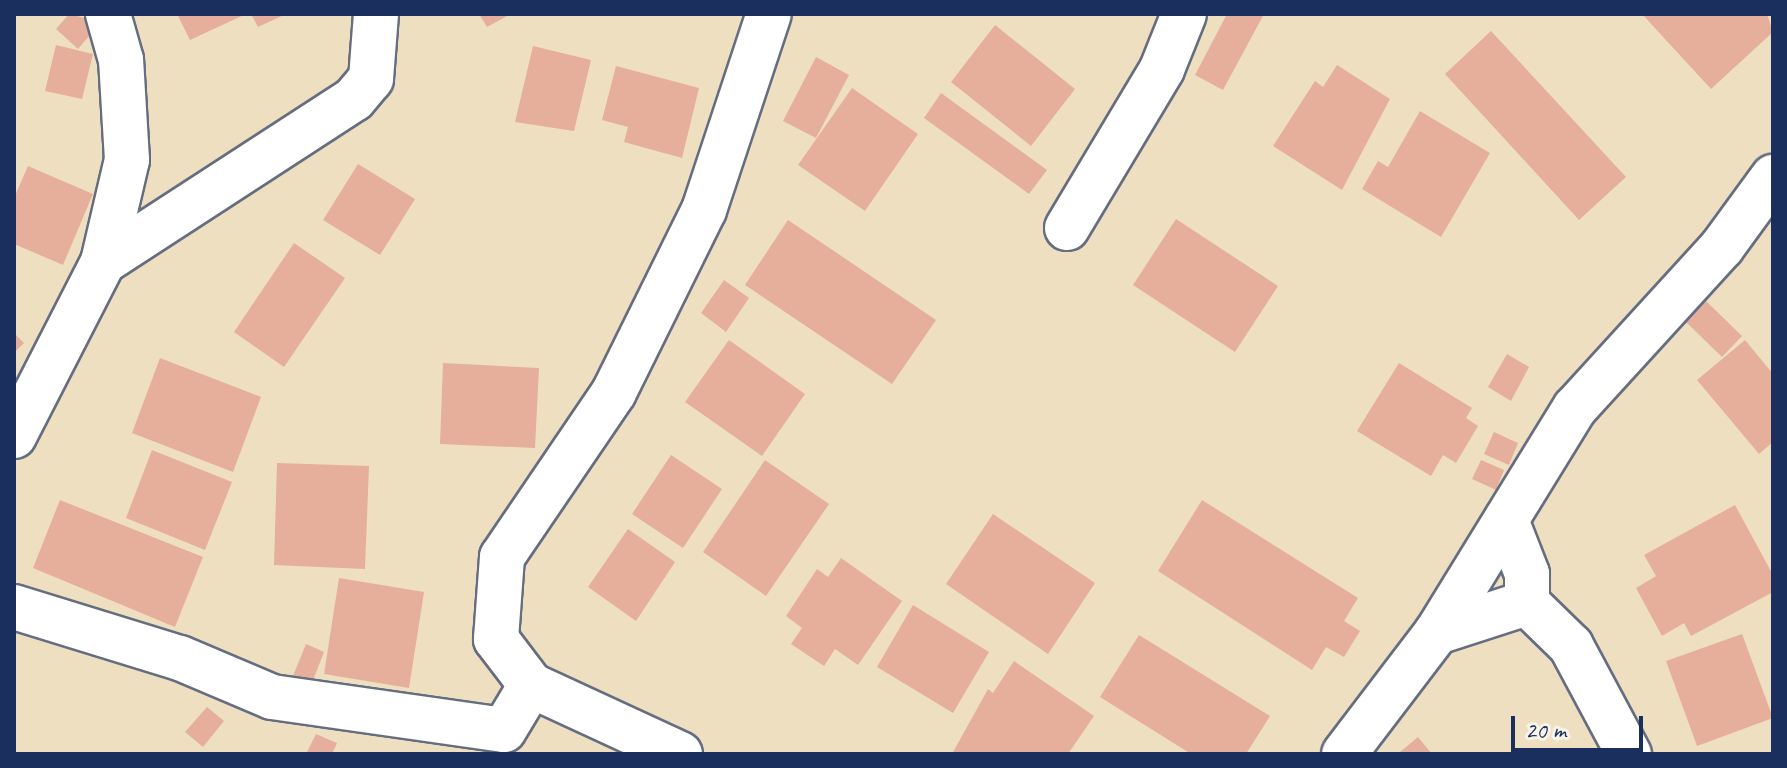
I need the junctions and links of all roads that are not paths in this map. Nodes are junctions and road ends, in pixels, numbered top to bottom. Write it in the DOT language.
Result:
graph roads {
  1 [pos="108,14"];
  2 [pos="376,14"];
  3 [pos="769,14"];
  4 [pos="1184,14"];
  5 [pos="1773,177"];
  6 [pos="1067,228"];
  7 [pos="103,262"];
  8 [pos="14,436"];
  9 [pos="1506,520"];
  10 [pos="1527,603"];
  11 [pos="14,607"];
  12 [pos="1437,632"];
  13 [pos="531,685"];
  14 [pos="504,742"];
  15 [pos="680,754"];
  16 [pos="1344,754"];
  17 [pos="1629,754"];
  1 -- 7 [label="street"];
  2 -- 7 [label="street"];
  3 -- 13 [label="street"];
  4 -- 6 [label="street"];
  5 -- 9 [label="street"];
  7 -- 8 [label="street"];
  9 -- 10 [label="street"];
  9 -- 12 [label="street"];
  10 -- 12 [label="street"];
  10 -- 17 [label="street"];
  11 -- 14 [label="street"];
  12 -- 16 [label="street"];
  13 -- 14 [label="street"];
  13 -- 15 [label="street"];
}
